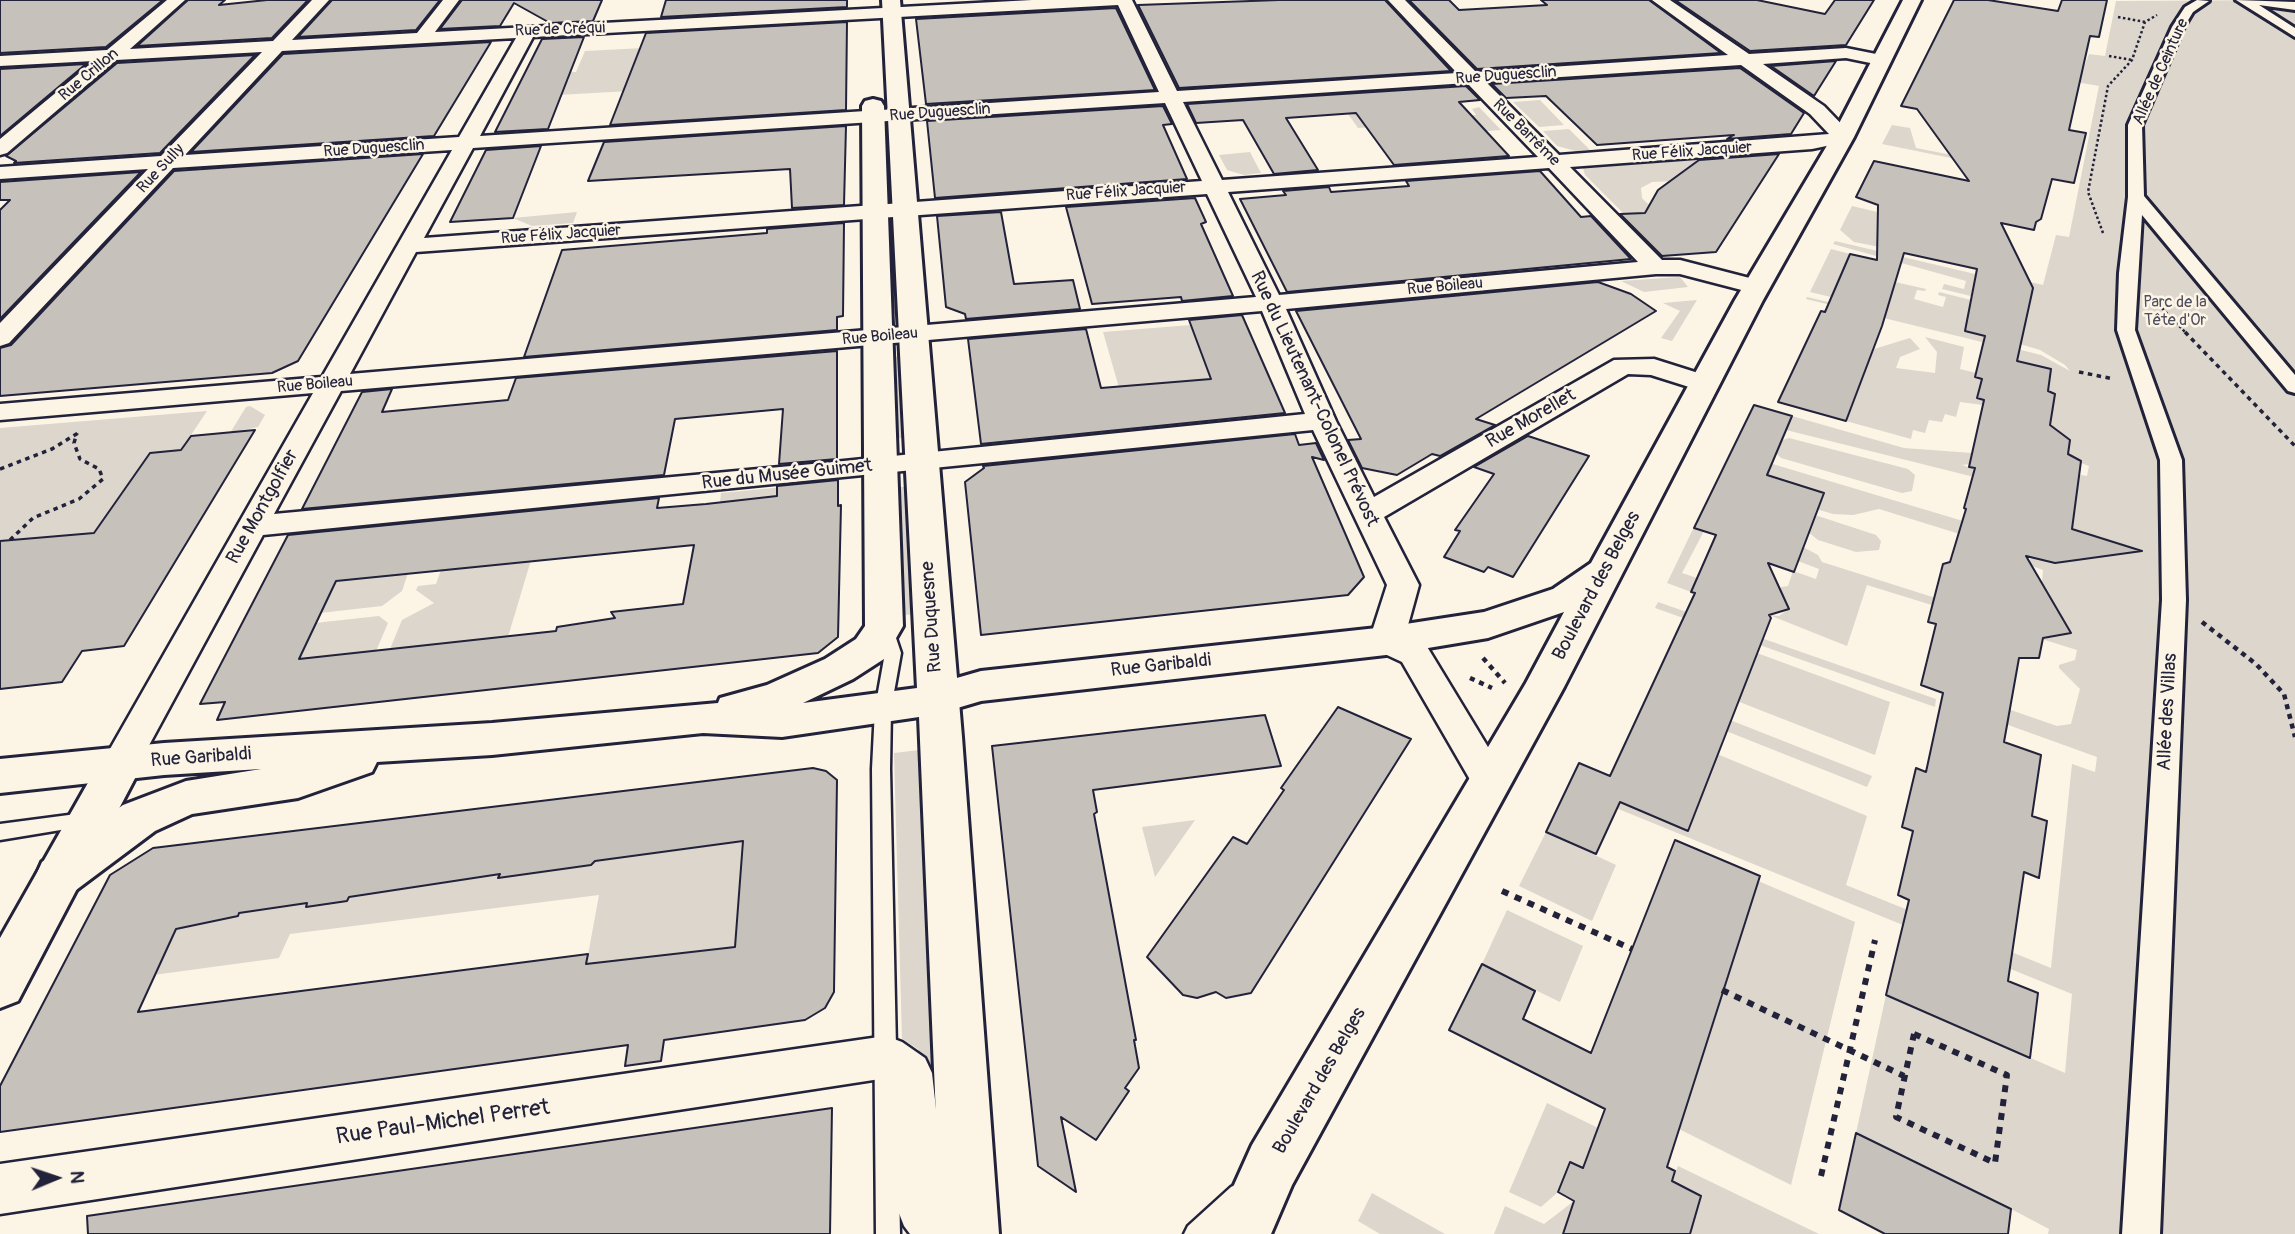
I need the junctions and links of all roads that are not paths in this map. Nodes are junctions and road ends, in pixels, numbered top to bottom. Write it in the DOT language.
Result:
graph roads {
  1 [pos="177,0"];
  2 [pos="321,0"];
  3 [pos="451,0"];
  4 [pos="1122,0"];
  5 [pos="1396,0"];
  6 [pos="1660,0"];
  7 [pos="1914,0"];
  8 [pos="2244,0"];
  9 [pos="2207,1"];
  10 [pos="2295,6"];
  11 [pos="881,7"];
  12 [pos="528,31"];
  13 [pos="2295,33"];
  14 [pos="423,37"];
  15 [pos="278,46"];
  16 [pos="112,55"];
  17 [pos="1745,60"];
  18 [pos="1880,60"];
  19 [pos="0,61"];
  20 [pos="872,61"];
  21 [pos="1472,78"];
  22 [pos="873,87"];
  23 [pos="1171,98"];
  24 [pos="898,115"];
  25 [pos="873,117"];
  26 [pos="1843,137"];
  27 [pos="466,143"];
  28 [pos="0,149"];
  29 [pos="1555,162"];
  30 [pos="166,163"];
  31 [pos="0,173"];
  32 [pos="1213,185"];
  33 [pos="2136,197"];
  34 [pos="890,210"];
  35 [pos="409,246"];
  36 [pos="1656,267"];
  37 [pos="1757,287"];
  38 [pos="1271,303"];
  39 [pos="913,335"];
  40 [pos="880,337"];
  41 [pos="0,338"];
  42 [pos="332,383"];
  43 [pos="1704,384"];
  44 [pos="2295,387"];
  45 [pos="0,412"];
  46 [pos="1322,421"];
  47 [pos="922,460"];
  48 [pos="882,464"];
  49 [pos="1367,514"];
  50 [pos="253,526"];
  51 [pos="1607,569"];
  52 [pos="884,626"];
  53 [pos="1386,641"];
  54 [pos="937,699"];
  55 [pos="883,709"];
  56 [pos="703,718"];
  57 [pos="402,745"];
  58 [pos="121,763"];
  59 [pos="0,776"];
  60 [pos="1489,780"];
  61 [pos="90,819"];
  62 [pos="0,832"];
  63 [pos="59,876"];
  64 [pos="0,985"];
  65 [pos="886,1057"];
  66 [pos="1272,1165"];
  67 [pos="0,1189"];
  68 [pos="888,1234"];
  69 [pos="940,1234"];
  70 [pos="970,1234"];
  71 [pos="1196,1234"];
  72 [pos="1241,1234"];
  73 [pos="2141,1234"];
  1 -- 16 [label="street, Rue Crillon"];
  2 -- 15 [label="street, Rue Sully"];
  3 -- 14 [label="street"];
  4 -- 11 [label="street, Rue de Créqui"];
  4 -- 23 [label="street, Rue du Lieutenant-Colonel Prévost"];
  5 -- 21 [label="street, Rue Barrême"];
  6 -- 17 [label="street"];
  7 -- 18 [label="main road, Boulevard des Belges"];
  8 -- 10 [label="street"];
  8 -- 13 [label="street"];
  9 -- 33 [label="street, Allée de Ceinture"];
  11 -- 12 [label="street, Rue de Créqui"];
  11 -- 20 [label="main road"];
  11 -- 24 [label="main road, Rue Duquesne"];
  12 -- 14 [label="street, Rue de Créqui"];
  12 -- 27 [label="street, Rue Montgolfier"];
  14 -- 15 [label="street, Rue de Créqui"];
  15 -- 16 [label="street, Rue de Créqui"];
  15 -- 30 [label="street, Rue Sully"];
  16 -- 19 [label="street, Rue de Créqui"];
  16 -- 28 [label="street, Rue Crillon"];
  17 -- 18 [label="street, Rue Duguesclin"];
  17 -- 21 [label="street, Rue Duguesclin"];
  17 -- 26 [label="street"];
  18 -- 26 [label="main road, Boulevard des Belges"];
  21 -- 23 [label="street, Rue Duguesclin"];
  21 -- 29 [label="street, Rue Barrême"];
  22 -- 25 [label="main road, Rue Duquesne"];
  23 -- 24 [label="street, Rue Duguesclin"];
  23 -- 32 [label="street, Rue du Lieutenant-Colonel Prévost"];
  24 -- 25 [label="street, Rue Duguesclin"];
  24 -- 34 [label="main road, Rue Duquesne"];
  25 -- 27 [label="street, Rue Duguesclin"];
  25 -- 34 [label="main road, Rue Duquesne"];
  26 -- 29 [label="street, Rue Félix Jacquier"];
  26 -- 37 [label="main road, Boulevard des Belges"];
  27 -- 30 [label="street, Rue Duguesclin"];
  27 -- 35 [label="street, Rue Montgolfier"];
  29 -- 32 [label="street, Rue Félix Jacquier"];
  29 -- 36 [label="street, Rue Barrême"];
  30 -- 31 [label="street, Rue Duguesclin"];
  30 -- 41 [label="street, Rue Sully"];
  32 -- 34 [label="street, Rue Félix Jacquier"];
  32 -- 38 [label="street, Rue du Lieutenant-Colonel Prévost"];
  33 -- 44 [label="street"];
  33 -- 73 [label="street, Allée des Villas"];
  34 -- 35 [label="street, Rue Félix Jacquier"];
  34 -- 39 [label="main road, Rue Duquesne"];
  34 -- 40 [label="main road, Rue Duquesne"];
  35 -- 42 [label="street, Rue Montgolfier"];
  36 -- 37 [label="street, Rue Boileau"];
  36 -- 38 [label="street, Rue Boileau"];
  37 -- 43 [label="main road, Boulevard des Belges"];
  38 -- 39 [label="street, Rue Boileau"];
  38 -- 46 [label="street, Rue du Lieutenant-Colonel Prévost"];
  39 -- 40 [label="street, Rue Boileau"];
  39 -- 47 [label="main road, Rue Duquesne"];
  40 -- 42 [label="street, Rue Boileau"];
  40 -- 48 [label="main road, Rue Duquesne"];
  42 -- 45 [label="street, Rue Boileau"];
  42 -- 50 [label="street, Rue Montgolfier"];
  43 -- 49 [label="street, Rue Morellet"];
  43 -- 51 [label="main road, Boulevard des Belges"];
  46 -- 47 [label="street, Rue du Musée Guimet"];
  46 -- 49 [label="street, Rue du Lieutenant-Colonel Prévost"];
  47 -- 48 [label="street, Rue du Musée Guimet"];
  47 -- 54 [label="main road, Rue Duquesne"];
  48 -- 50 [label="street, Rue du Musée Guimet"];
  48 -- 52 [label="main road, Rue Duquesne"];
  49 -- 53 [label="street, Rue du Lieutenant-Colonel Prévost"];
  50 -- 58 [label="street, Rue Montgolfier"];
  51 -- 53 [label="main road, Rue Garibaldi"];
  51 -- 60 [label="main road, Boulevard des Belges"];
  52 -- 55 [label="lane, Rue Duquesne"];
  52 -- 56 [label="main road, Rue Garibaldi"];
  53 -- 54 [label="main road, Rue Garibaldi"];
  53 -- 60 [label="street"];
  54 -- 55 [label="main road, Rue Garibaldi"];
  54 -- 70 [label="main road, Rue Duquesne"];
  55 -- 56 [label="main road, Rue Garibaldi"];
  55 -- 65 [label="lane, Rue Duquesne"];
  56 -- 57 [label="main road, Rue Garibaldi"];
  57 -- 58 [label="main road, Rue Garibaldi"];
  57 -- 63 [label="main road, Rue Garibaldi"];
  58 -- 59 [label="main road, Rue Garibaldi"];
  58 -- 61 [label="main road, Rue Montgolfier"];
  60 -- 66 [label="main road, Boulevard des Belges"];
  61 -- 62 [label="lane"];
  61 -- 63 [label="main road, Rue Montgolfier"];
  63 -- 64 [label="main road, Rue Montgolfier"];
  65 -- 67 [label="street, Rue Paul-Michel Perret"];
  65 -- 68 [label="lane, Rue Duquesne"];
  65 -- 69 [label="street"];
  66 -- 71 [label="lane, Boulevard des Belges"];
  66 -- 72 [label="main road, Boulevard des Belges"];
}
